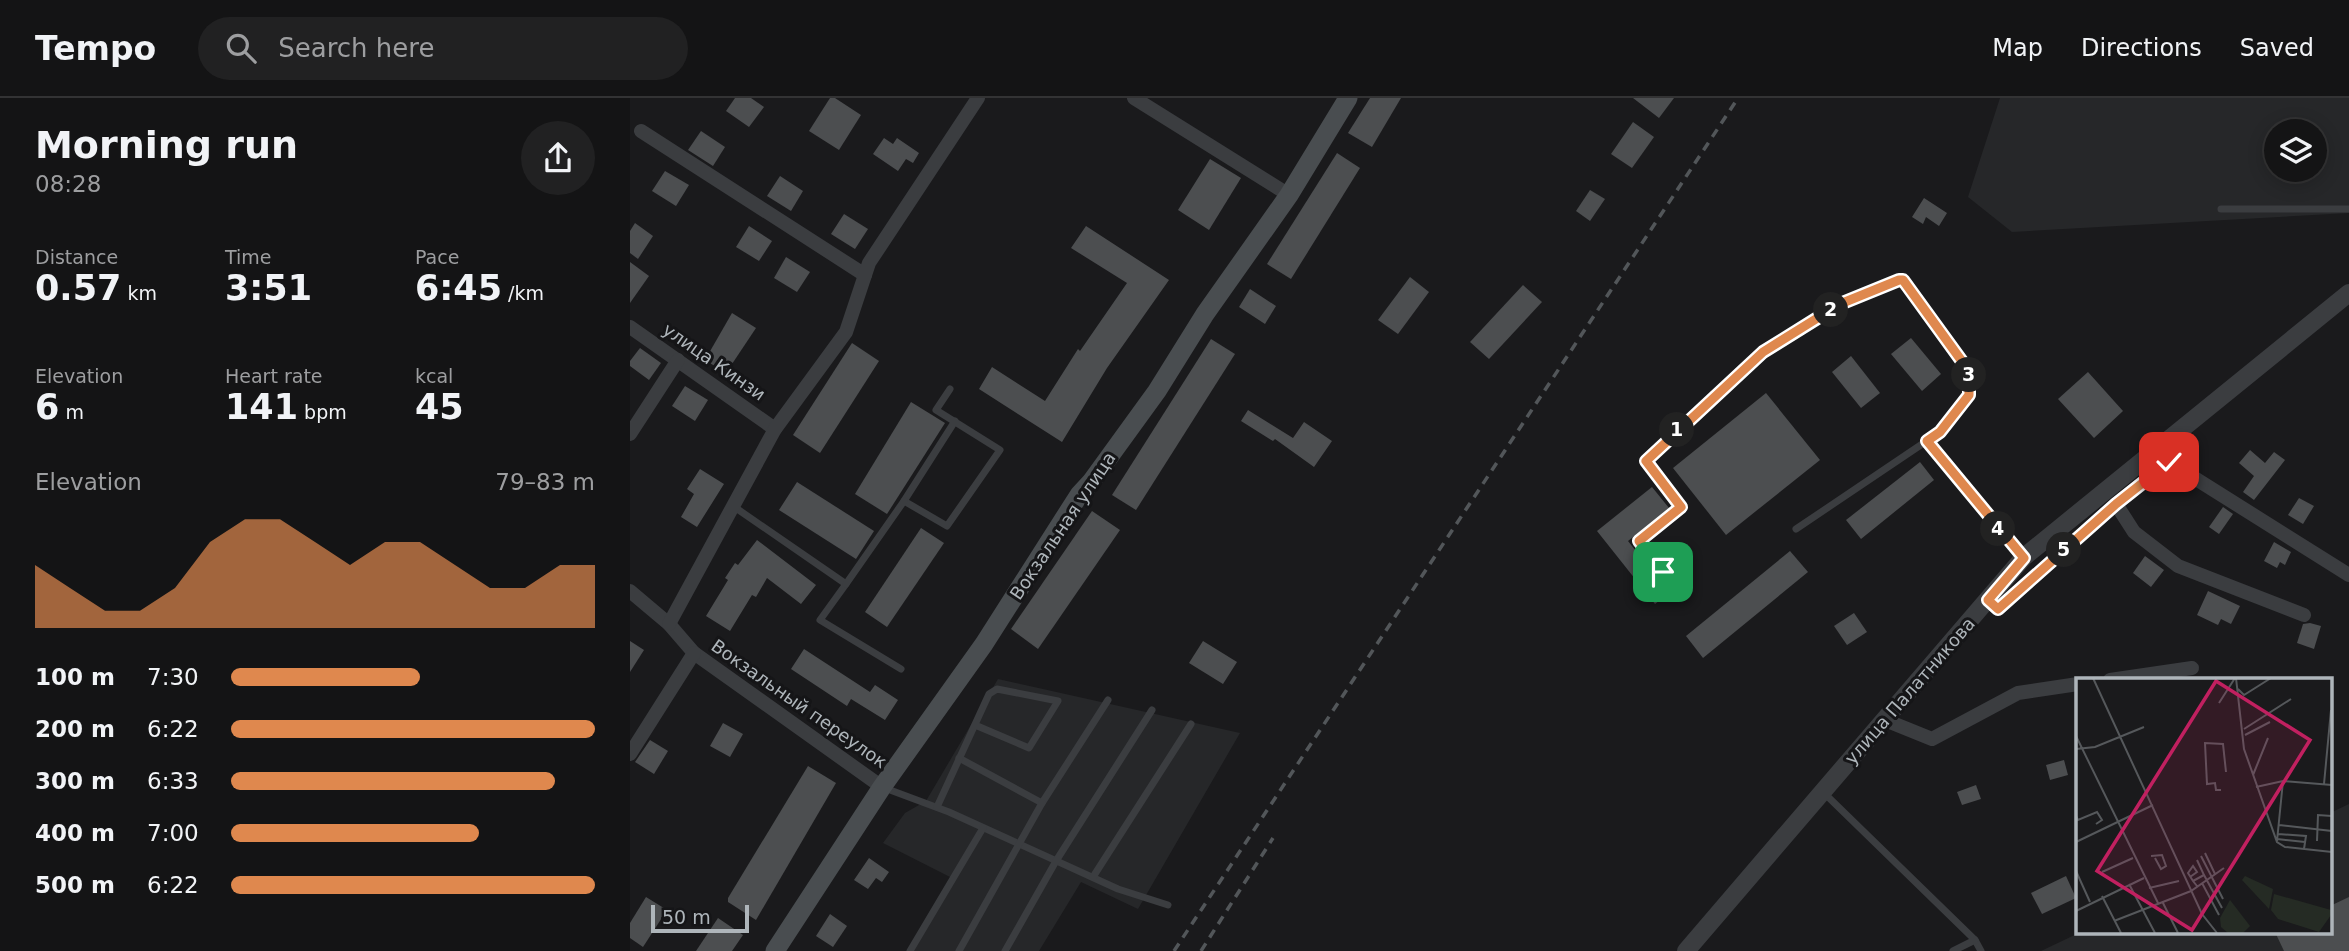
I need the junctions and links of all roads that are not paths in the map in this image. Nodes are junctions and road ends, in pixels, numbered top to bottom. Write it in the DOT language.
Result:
graph roads {
  1 [pos="978,98"];
  2 [pos="1134,98"];
  3 [pos="1348,98"];
  4 [pos="641,131"];
  5 [pos="1289,195"];
  6 [pos="2221,209"];
  7 [pos="2349,209"];
  8 [pos="865,275"];
  9 [pos="2349,293"];
  10 [pos="630,327"];
  11 [pos="678,360"];
  12 [pos="950,389"];
  13 [pos="955,421"];
  14 [pos="775,429"];
  15 [pos="630,434"];
  16 [pos="1927,441"];
  17 [pos="904,501"];
  18 [pos="2116,504"];
  19 [pos="733,506"];
  20 [pos="1797,529"];
  21 [pos="2024,558"];
  22 [pos="1663,572"];
  23 [pos="2349,575"];
  24 [pos="846,584"];
  25 [pos="630,591"];
  26 [pos="1988,600"];
  27 [pos="2304,615"];
  28 [pos="669,624"];
  29 [pos="694,653"];
  30 [pos="2192,668"];
  31 [pos="901,669"];
  32 [pos="2124,678"];
  33 [pos="2076,684"];
  34 [pos="1108,700"];
  35 [pos="1152,710"];
  36 [pos="1885,720"];
  37 [pos="1191,724"];
  38 [pos="975,725"];
  39 [pos="630,754"];
  40 [pos="959,758"];
  41 [pos="881,787"];
  42 [pos="1823,792"];
  43 [pos="1042,803"];
  44 [pos="936,807"];
  45 [pos="983,828"];
  46 [pos="1020,844"];
  47 [pos="1056,861"];
  48 [pos="1093,877"];
  49 [pos="1168,905"];
  50 [pos="1975,940"];
  51 [pos="775,951"];
  52 [pos="910,951"];
  53 [pos="959,951"];
  54 [pos="1005,951"];
  55 [pos="1686,951"];
  56 [pos="1953,951"];
  57 [pos="1981,951"];
  1 -- 8 [label="street"];
  2 -- 5 [label="street"];
  3 -- 5 [label="main road, Вокзальная улица"];
  4 -- 8 [label="street"];
  5 -- 41 [label="main road, Вокзальная улица"];
  6 -- 7 [label="lane"];
  8 -- 14 [label="street"];
  9 -- 21 [label="street, улица Палатникова"];
  10 -- 11 [label="street, улица Кинзи"];
  11 -- 14 [label="street, улица Кинзи"];
  11 -- 15 [label="street"];
  12 -- 13 [label="lane"];
  13 -- 17 [label="lane"];
  13 -- 17 [label="lane"];
  14 -- 19 [label="street"];
  16 -- 20 [label="lane"];
  16 -- 21 [label="lane"];
  16 -- 22 [label="lane"];
  17 -- 24 [label="lane"];
  18 -- 23 [label="street"];
  18 -- 26 [label="street"];
  18 -- 27 [label="street"];
  19 -- 24 [label="lane"];
  19 -- 28 [label="street"];
  21 -- 26 [label="street, улица Палатникова"];
  24 -- 31 [label="lane"];
  25 -- 28 [label="street"];
  26 -- 36 [label="street, улица Палатникова"];
  28 -- 29 [label="street, Вокзальный переулок"];
  29 -- 39 [label="street"];
  29 -- 41 [label="street, Вокзальный переулок"];
  30 -- 32 [label="street"];
  33 -- 36 [label="street"];
  34 -- 43 [label="lane"];
  35 -- 47 [label="lane"];
  36 -- 42 [label="street, улица Палатникова"];
  37 -- 48 [label="lane"];
  38 -- 38 [label="lane"];
  38 -- 40 [label="lane"];
  40 -- 43 [label="lane"];
  40 -- 44 [label="lane"];
  41 -- 44 [label="lane"];
  41 -- 51 [label="main road, Вокзальная улица"];
  42 -- 50 [label="lane"];
  42 -- 55 [label="street, улица Палатникова"];
  43 -- 46 [label="lane"];
  44 -- 45 [label="lane"];
  45 -- 46 [label="lane"];
  45 -- 52 [label="lane"];
  46 -- 47 [label="lane"];
  46 -- 53 [label="lane"];
  47 -- 48 [label="lane"];
  47 -- 54 [label="lane"];
  48 -- 49 [label="lane"];
  50 -- 56 [label="lane"];
  50 -- 57 [label="lane"];
}
